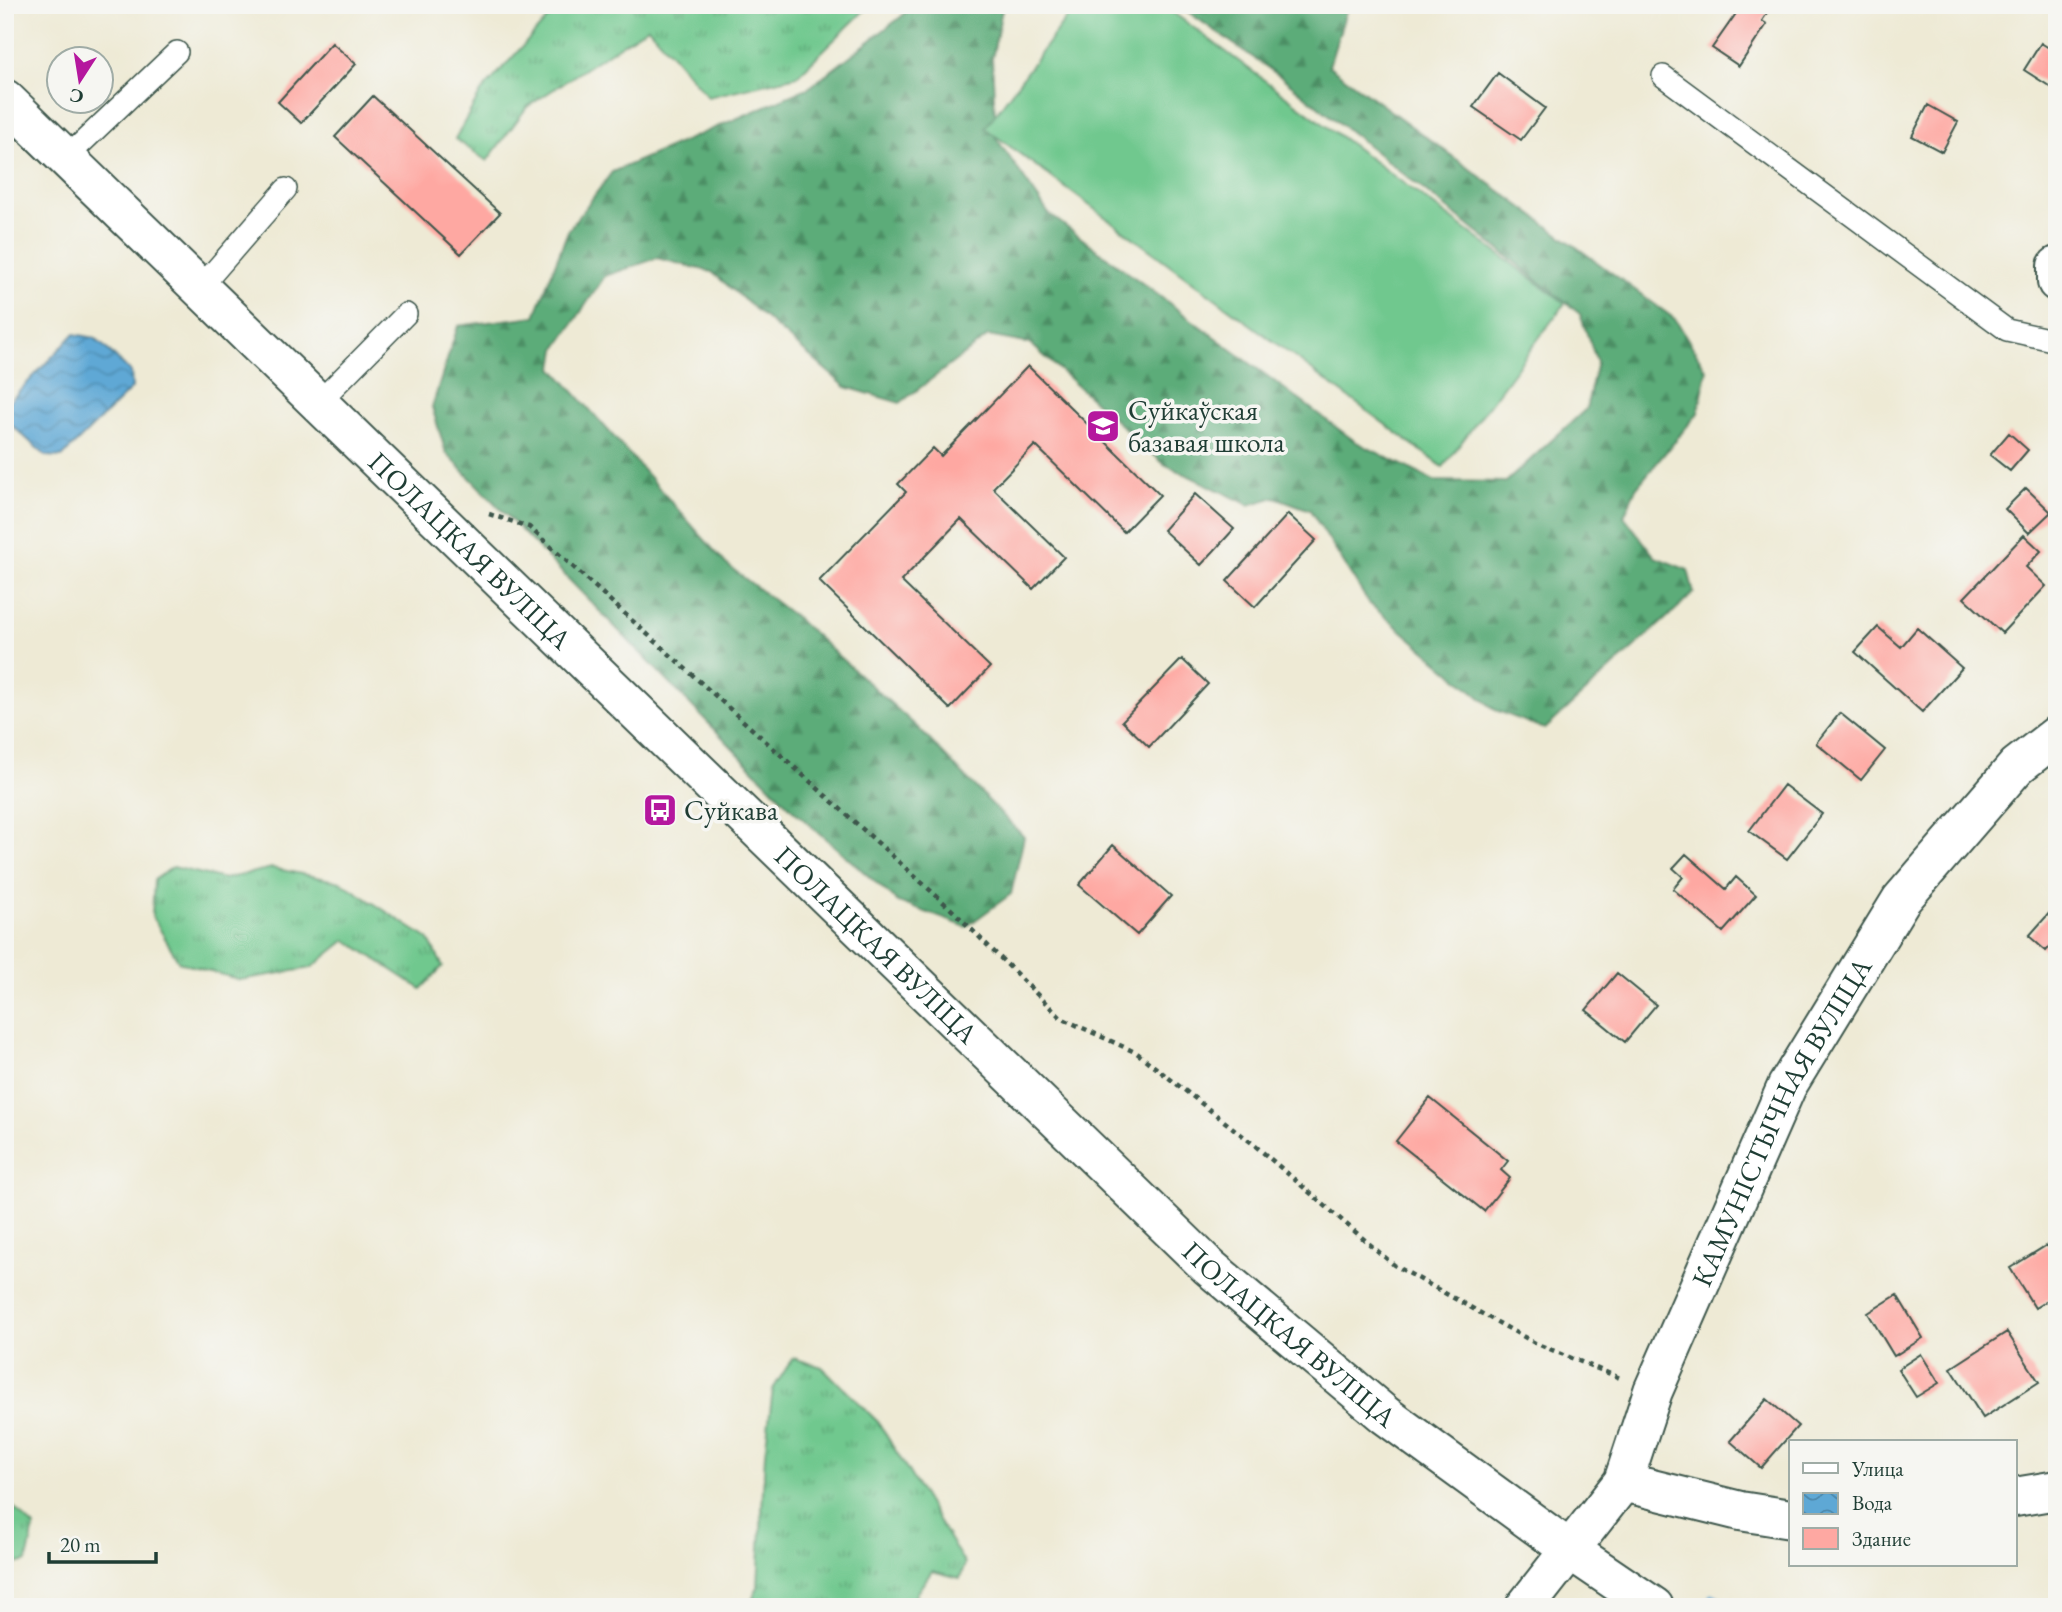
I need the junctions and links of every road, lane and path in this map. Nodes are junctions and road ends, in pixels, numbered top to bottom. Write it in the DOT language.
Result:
graph roads {
  1 [pos="177,52"];
  2 [pos="1663,76"];
  3 [pos="5,99"];
  4 [pos="66,158"];
  5 [pos="286,188"];
  6 [pos="2057,266"];
  7 [pos="2057,282"];
  8 [pos="200,288"];
  9 [pos="406,314"];
  10 [pos="2057,341"];
  11 [pos="319,402"];
  12 [pos="480,512"];
  13 [pos="2057,735"];
  14 [pos="1653,1391"];
  15 [pos="1623,1482"];
  16 [pos="2057,1490"];
  17 [pos="2016,1497"];
  18 [pos="1789,1519"];
  19 [pos="1570,1550"];
  20 [pos="1525,1607"];
  21 [pos="1654,1607"];
  1 -- 4 [label="lane"];
  2 -- 10 [label="lane"];
  3 -- 4 [label="main road, ПОЛАЦКАЯ ВУЛІЦА"];
  4 -- 8 [label="main road, ПОЛАЦКАЯ ВУЛІЦА"];
  5 -- 8 [label="lane"];
  6 -- 7 [label="main road"];
  8 -- 11 [label="main road, ПОЛАЦКАЯ ВУЛІЦА"];
  9 -- 11 [label="lane"];
  11 -- 19 [label="main road, ПОЛАЦКАЯ ВУЛІЦА"];
  12 -- 14 [label="path"];
  13 -- 14 [label="main road, КАМУНІСТЫЧНАЯ ВУЛІЦА"];
  14 -- 15 [label="main road, КАМУНІСТЫЧНАЯ ВУЛІЦА"];
  15 -- 18 [label="main road"];
  15 -- 19 [label="main road, КАМУНІСТЫЧНАЯ ВУЛІЦА"];
  16 -- 17 [label="main road"];
  19 -- 20 [label="main road, КАМУНІСТЫЧНАЯ ВУЛІЦА"];
  19 -- 21 [label="main road, ПОЛАЦКАЯ ВУЛІЦА"];
}
